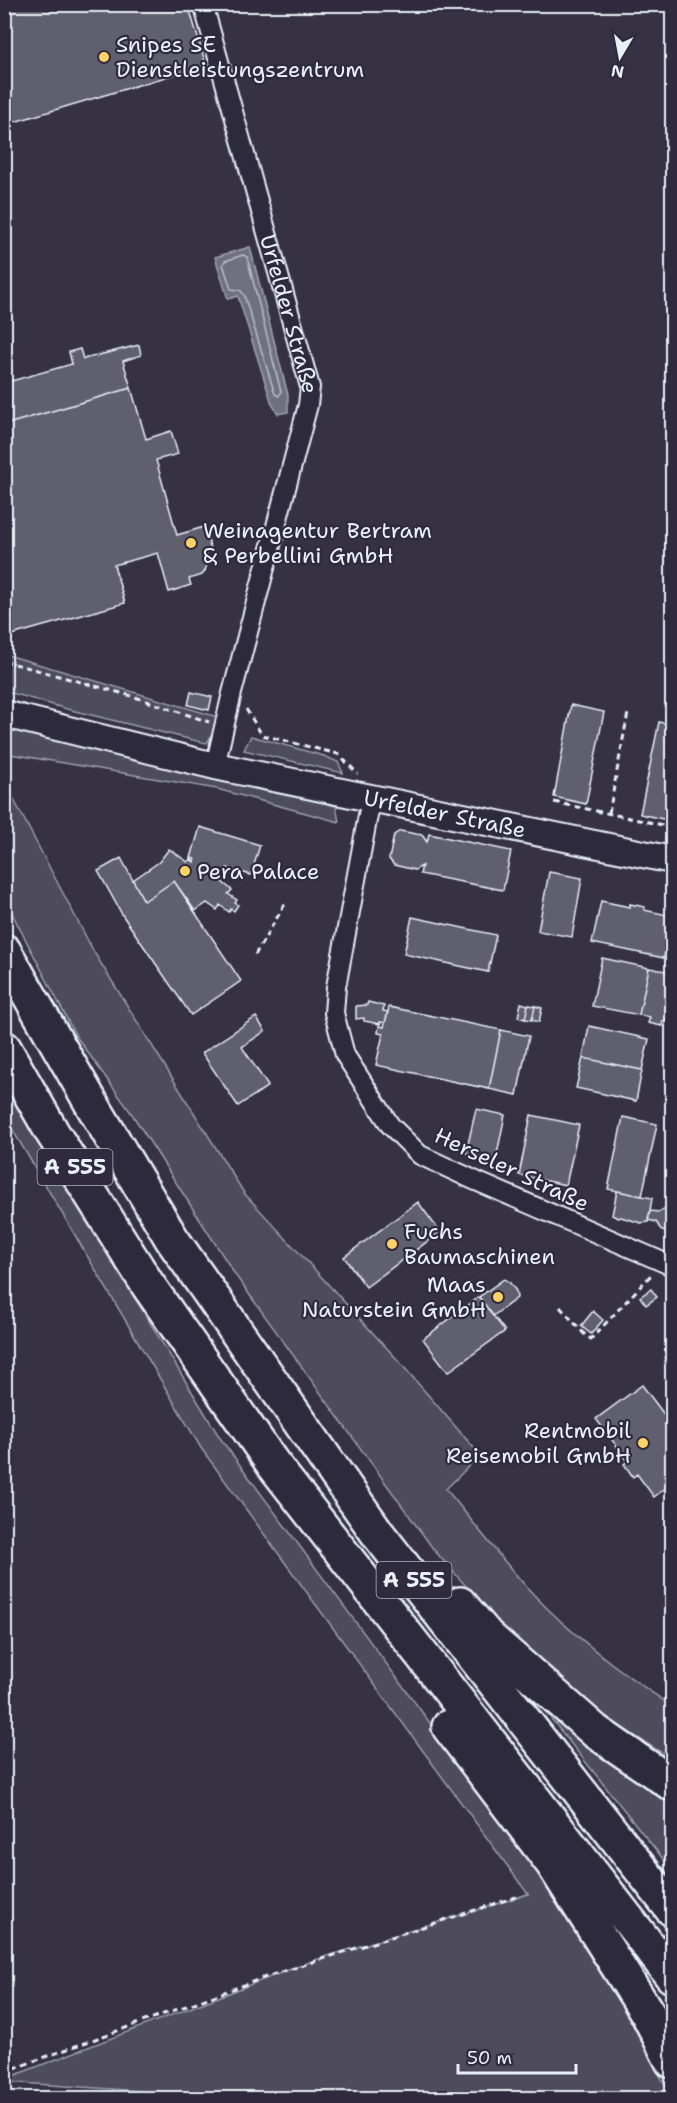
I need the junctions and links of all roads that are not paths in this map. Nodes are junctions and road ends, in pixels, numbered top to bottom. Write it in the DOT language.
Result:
graph roads {
  1 [pos="203,4"];
  2 [pos="4,714"];
  3 [pos="215,766"];
  4 [pos="371,799"];
  5 [pos="672,860"];
  6 [pos="4,951"];
  7 [pos="4,1048"];
  8 [pos="172,1239"];
  9 [pos="667,1264"];
  10 [pos="273,1464"];
  11 [pos="672,1784"];
  12 [pos="672,1909"];
  13 [pos="672,1976"];
  14 [pos="672,2061"];
  1 -- 3 [label="street, Urfelder Straße"];
  2 -- 3 [label="main road, Urfelder Straße"];
  3 -- 4 [label="main road, Urfelder Straße"];
  4 -- 5 [label="main road, Urfelder Straße"];
  4 -- 9 [label="street, Herseler Straße"];
  6 -- 8 [label="highway, A 555"];
  7 -- 10 [label="highway, A 555"];
  8 -- 11 [label="highway"];
  8 -- 12 [label="highway, A 555"];
  10 -- 13 [label="highway, A 555"];
  10 -- 14 [label="highway"];
}
